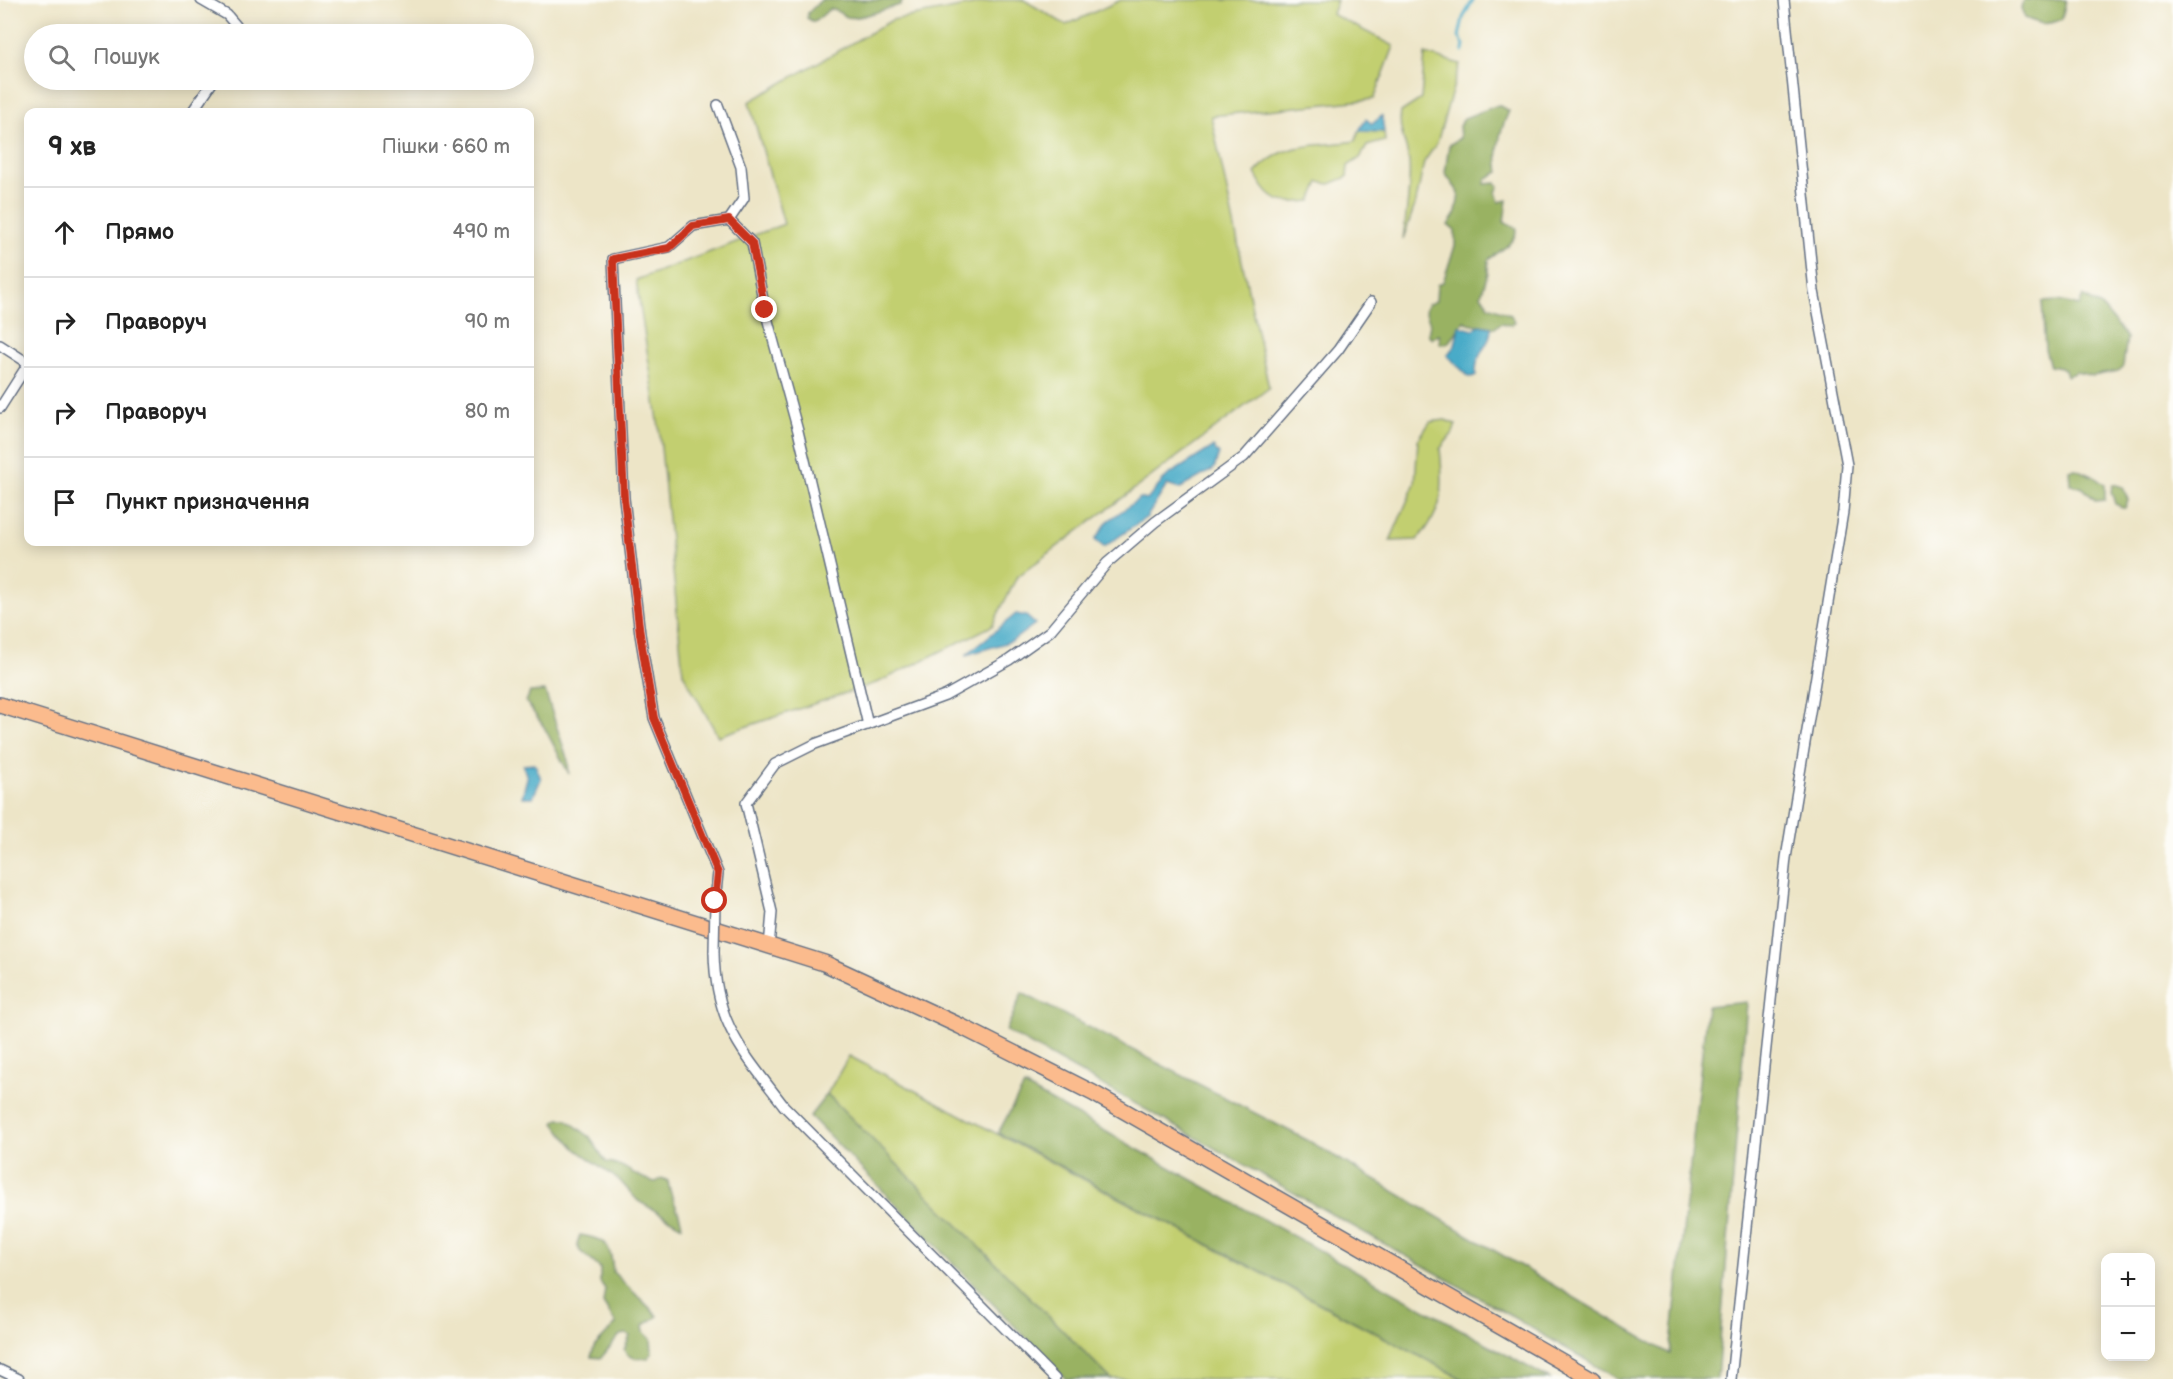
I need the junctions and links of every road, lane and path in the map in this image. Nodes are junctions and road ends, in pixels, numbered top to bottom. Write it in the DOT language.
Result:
graph roads {
  1 [pos="201,0"];
  2 [pos="1784,0"];
  3 [pos="233,24"];
  4 [pos="207,90"];
  5 [pos="718,105"];
  6 [pos="195,108"];
  7 [pos="729,220"];
  8 [pos="1371,302"];
  9 [pos="0,345"];
  10 [pos="24,361"];
  11 [pos="24,370"];
  12 [pos="0,408"];
  13 [pos="0,705"];
  14 [pos="868,725"];
  15 [pos="770,946"];
  16 [pos="0,1370"];
  17 [pos="19,1379"];
  18 [pos="1055,1379"];
  19 [pos="1592,1379"];
  20 [pos="1731,1379"];
  1 -- 3 [label="street"];
  2 -- 20 [label="street"];
  4 -- 6 [label="street"];
  5 -- 7 [label="street"];
  7 -- 14 [label="street"];
  7 -- 18 [label="street, bridge"];
  8 -- 14 [label="street"];
  9 -- 10 [label="street"];
  11 -- 12 [label="street"];
  13 -- 15 [label="main road"];
  14 -- 15 [label="street"];
  15 -- 19 [label="main road"];
  16 -- 17 [label="street"];
}
